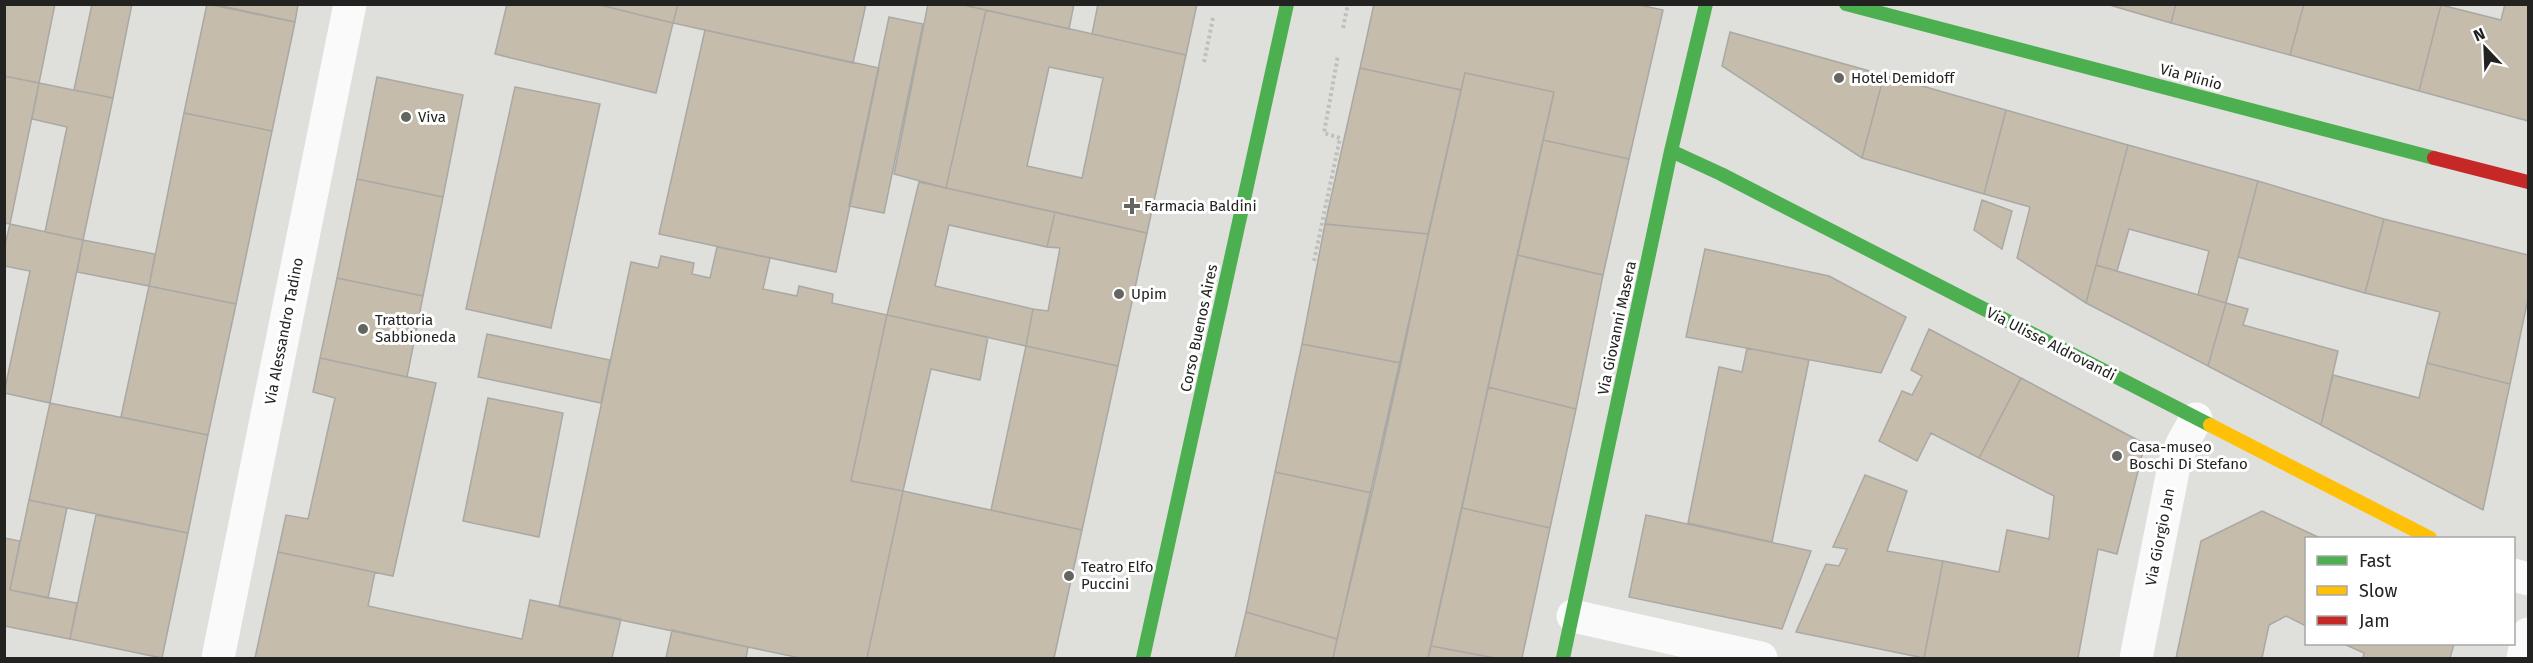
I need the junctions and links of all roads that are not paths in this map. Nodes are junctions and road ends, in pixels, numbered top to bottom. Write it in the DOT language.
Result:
graph roads {
  1 [pos="350,4"];
  2 [pos="1287,4"];
  3 [pos="1706,4"];
  4 [pos="1846,4"];
  5 [pos="1671,151"];
  6 [pos="2529,182"];
  7 [pos="2196,419"];
  8 [pos="2428,537"];
  9 [pos="1573,616"];
  10 [pos="2529,634"];
  11 [pos="218,658"];
  12 [pos="1143,658"];
  13 [pos="1563,658"];
  14 [pos="1761,658"];
  15 [pos="2136,658"];
  16 [pos="2523,658"];
  1 -- 11 [label="street, Via Alessandro Tadino"];
  2 -- 12 [label="street, Corso Buenos Aires"];
  3 -- 5 [label="street, Via Giovanni Masera"];
  4 -- 6 [label="street, Via Plinio"];
  5 -- 7 [label="street, Via Ulisse Aldrovandi"];
  5 -- 9 [label="street, Via Giovanni Masera"];
  7 -- 8 [label="street, Via Ulisse Aldrovandi"];
  7 -- 15 [label="street, Via Giorgio Jan"];
  9 -- 13 [label="street, Via Giovanni Masera"];
  9 -- 14 [label="street"];
  10 -- 16 [label="street"];
}
